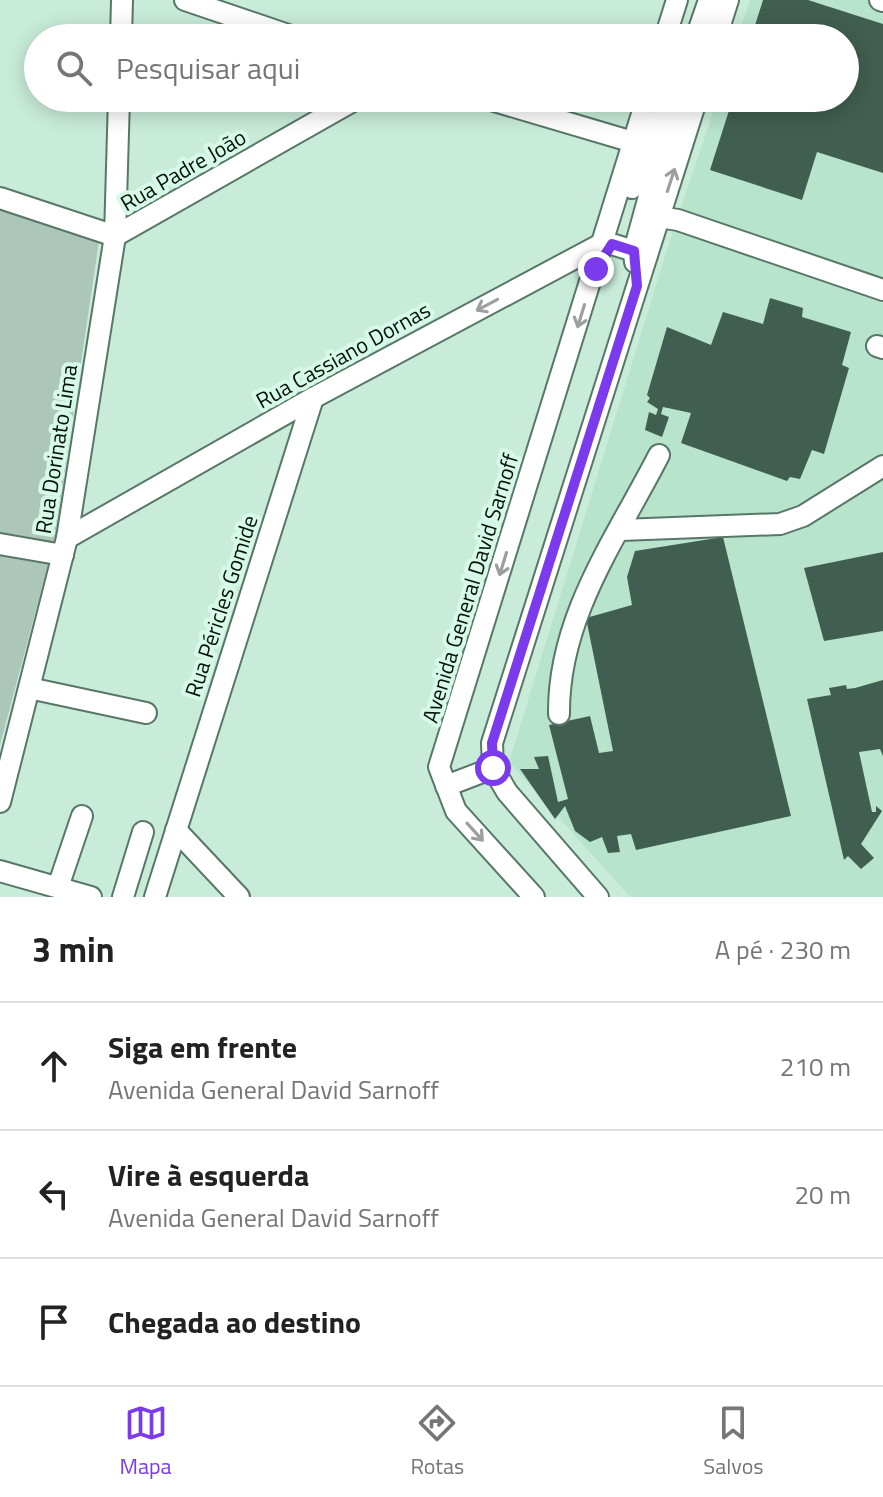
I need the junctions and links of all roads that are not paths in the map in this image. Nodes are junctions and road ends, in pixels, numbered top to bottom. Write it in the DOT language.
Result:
graph roads {
  1 [pos="122,0"];
  2 [pos="185,0"];
  3 [pos="677,0"];
  4 [pos="696,0"];
  5 [pos="709,0"];
  6 [pos="728,0"];
  7 [pos="121,24"];
  8 [pos="256,24"];
  9 [pos="669,24"];
  10 [pos="688,24"];
  11 [pos="701,24"];
  12 [pos="720,24"];
  13 [pos="119,112"];
  14 [pos="333,112"];
  15 [pos="531,112"];
  16 [pos="643,112"];
  17 [pos="660,112"];
  18 [pos="673,112"];
  19 [pos="693,112"];
  20 [pos="633,142"];
  21 [pos="0,198"];
  22 [pos="659,217"];
  23 [pos="115,236"];
  24 [pos="608,243"];
  25 [pos="641,253"];
  26 [pos="883,290"];
  27 [pos="313,398"];
  28 [pos="659,455"];
  29 [pos="883,466"];
  30 [pos="621,530"];
  31 [pos="0,544"];
  32 [pos="65,546"];
  33 [pos="29,688"];
  34 [pos="146,713"];
  35 [pos="559,714"];
  36 [pos="493,768"];
  37 [pos="446,786"];
  38 [pos="0,802"];
  39 [pos="82,816"];
  40 [pos="176,830"];
  41 [pos="143,832"];
  42 [pos="0,871"];
  43 [pos="58,887"];
  44 [pos="91,897"];
  45 [pos="123,897"];
  46 [pos="155,897"];
  47 [pos="239,897"];
  48 [pos="534,897"];
  49 [pos="598,897"];
  1 -- 7 [label="street"];
  2 -- 8 [label="street"];
  3 -- 9 [label="street"];
  4 -- 10 [label="street"];
  5 -- 11 [label="street"];
  6 -- 12 [label="street"];
  13 -- 23 [label="street, Rua Dorinato Lima"];
  14 -- 23 [label="street, Rua Padre João"];
  15 -- 20 [label="street"];
  16 -- 20 [label="street, Avenida General David Sarnoff"];
  17 -- 24 [label="street, Avenida General David Sarnoff"];
  18 -- 25 [label="street"];
  22 -- 19 [label="street, one-way"];
  20 -- 24 [label="street, Avenida General David Sarnoff"];
  21 -- 23 [label="street"];
  22 -- 25 [label="street"];
  22 -- 26 [label="street"];
  23 -- 32 [label="street, Rua Dorinato Lima"];
  24 -- 25 [label="street"];
  24 -- 27 [label="street, Rua Cassiano Dornas, one-way"];
  24 -- 37 [label="street, Avenida General David Sarnoff, one-way"];
  25 -- 36 [label="street"];
  27 -- 32 [label="street, Rua Cassiano Dornas"];
  27 -- 40 [label="street, Rua Péricles Gomide"];
  28 -- 30 [label="street"];
  29 -- 30 [label="street"];
  30 -- 35 [label="street"];
  31 -- 32 [label="street"];
  32 -- 33 [label="street, Rua Dorinato Lima"];
  33 -- 34 [label="street"];
  33 -- 38 [label="street, Rua Dorinato Lima"];
  36 -- 37 [label="street"];
  36 -- 49 [label="street"];
  37 -- 48 [label="street, Avenida General David Sarnoff, one-way"];
  39 -- 43 [label="street"];
  40 -- 46 [label="street, Rua Péricles Gomide"];
  40 -- 47 [label="street"];
  41 -- 45 [label="street"];
  42 -- 43 [label="street"];
  43 -- 44 [label="street"];
}
